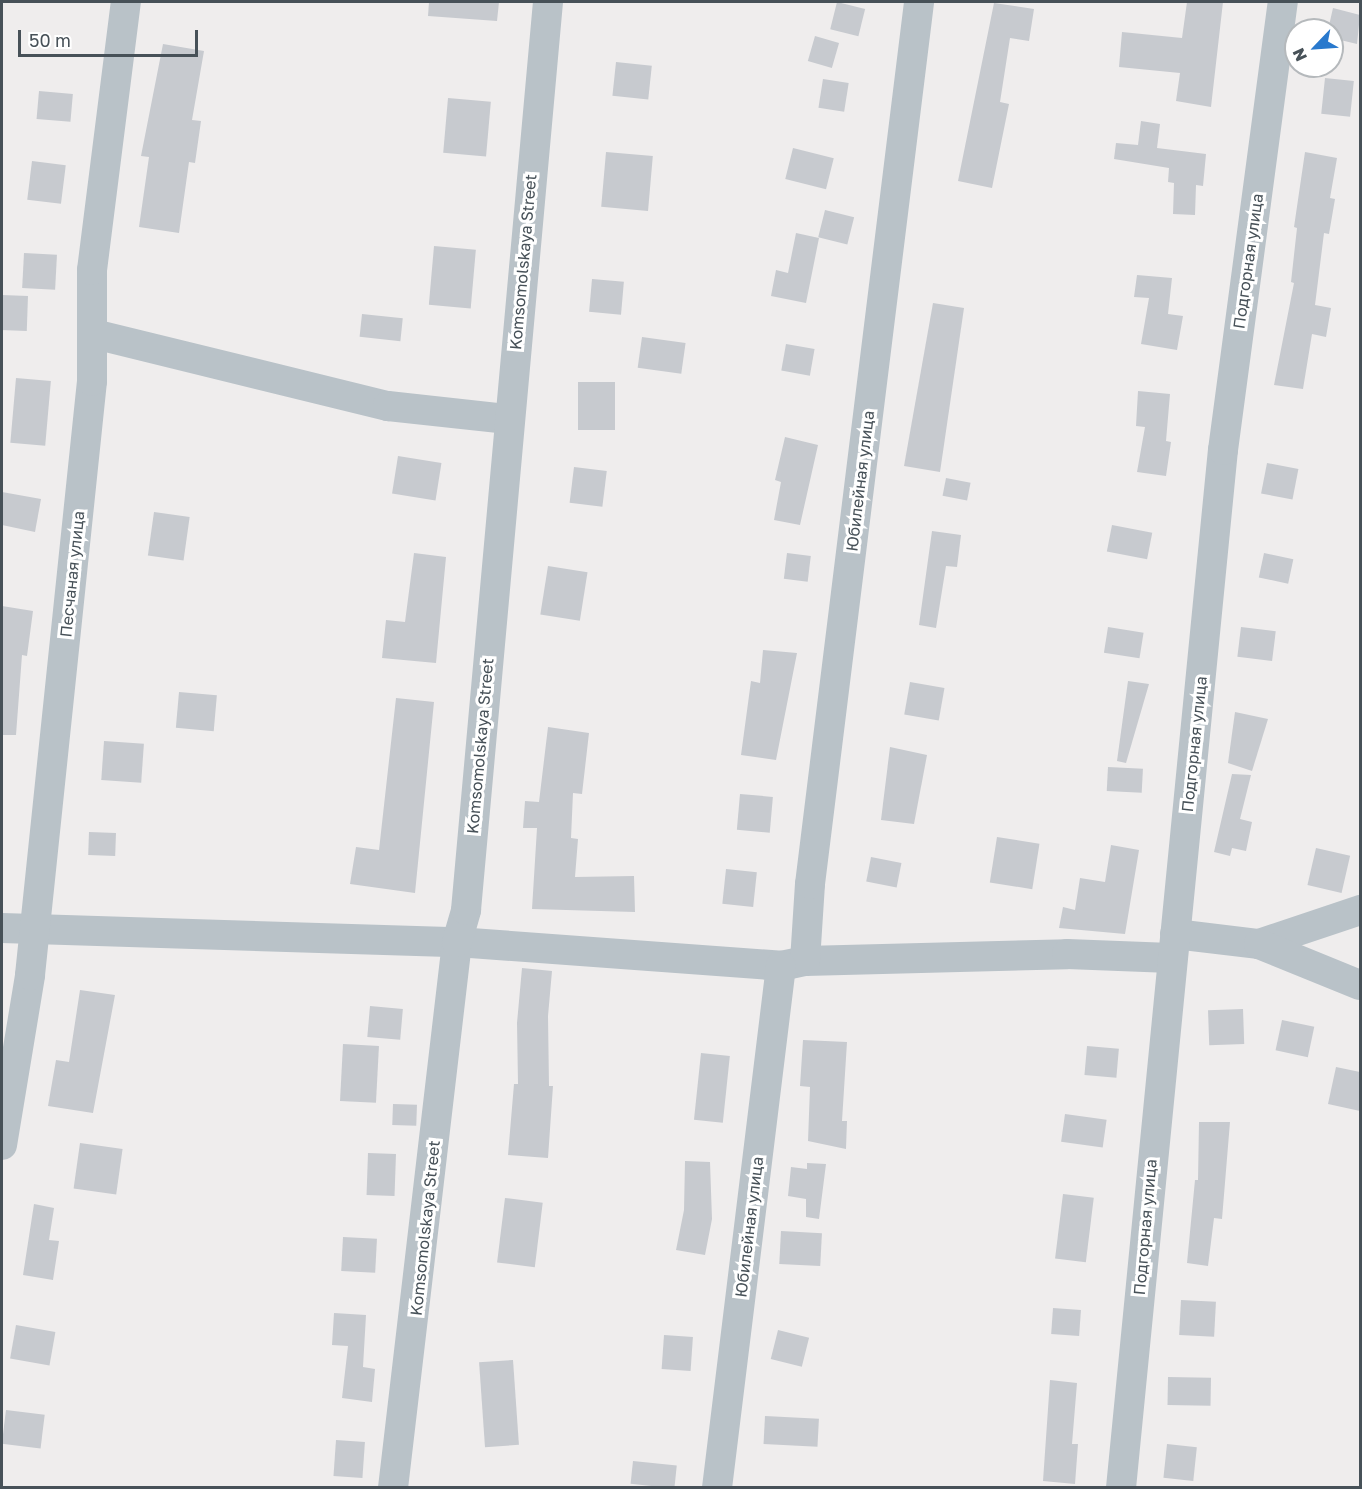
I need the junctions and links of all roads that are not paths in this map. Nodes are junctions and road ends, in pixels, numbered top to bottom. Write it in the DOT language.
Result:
graph roads {
  1 [pos="126,2"];
  2 [pos="548,2"];
  3 [pos="920,2"];
  4 [pos="1283,2"];
  5 [pos="94,334"];
  6 [pos="508,419"];
  7 [pos="1360,910"];
  8 [pos="2,928"];
  9 [pos="33,931"];
  10 [pos="457,942"];
  11 [pos="1259,944"];
  12 [pos="1173,946"];
  13 [pos="793,963"];
  14 [pos="1360,985"];
  15 [pos="2,1145"];
  16 [pos="393,1488"];
  17 [pos="717,1488"];
  18 [pos="1121,1488"];
  1 -- 5 [label="street, Песчаная улица"];
  2 -- 6 [label="street, Komsomolskaya Street"];
  3 -- 13 [label="street, Юбилейная улица"];
  4 -- 12 [label="street, Подгорная улица"];
  5 -- 6 [label="street"];
  5 -- 9 [label="street, Песчаная улица"];
  6 -- 10 [label="street, Komsomolskaya Street"];
  7 -- 11 [label="street"];
  8 -- 9 [label="street"];
  9 -- 10 [label="street"];
  9 -- 15 [label="street, Песчаная улица"];
  10 -- 13 [label="street"];
  10 -- 16 [label="street, Komsomolskaya Street"];
  11 -- 12 [label="street"];
  11 -- 14 [label="street"];
  12 -- 13 [label="street"];
  12 -- 18 [label="street, Подгорная улица"];
  13 -- 17 [label="street, Юбилейная улица"];
}
